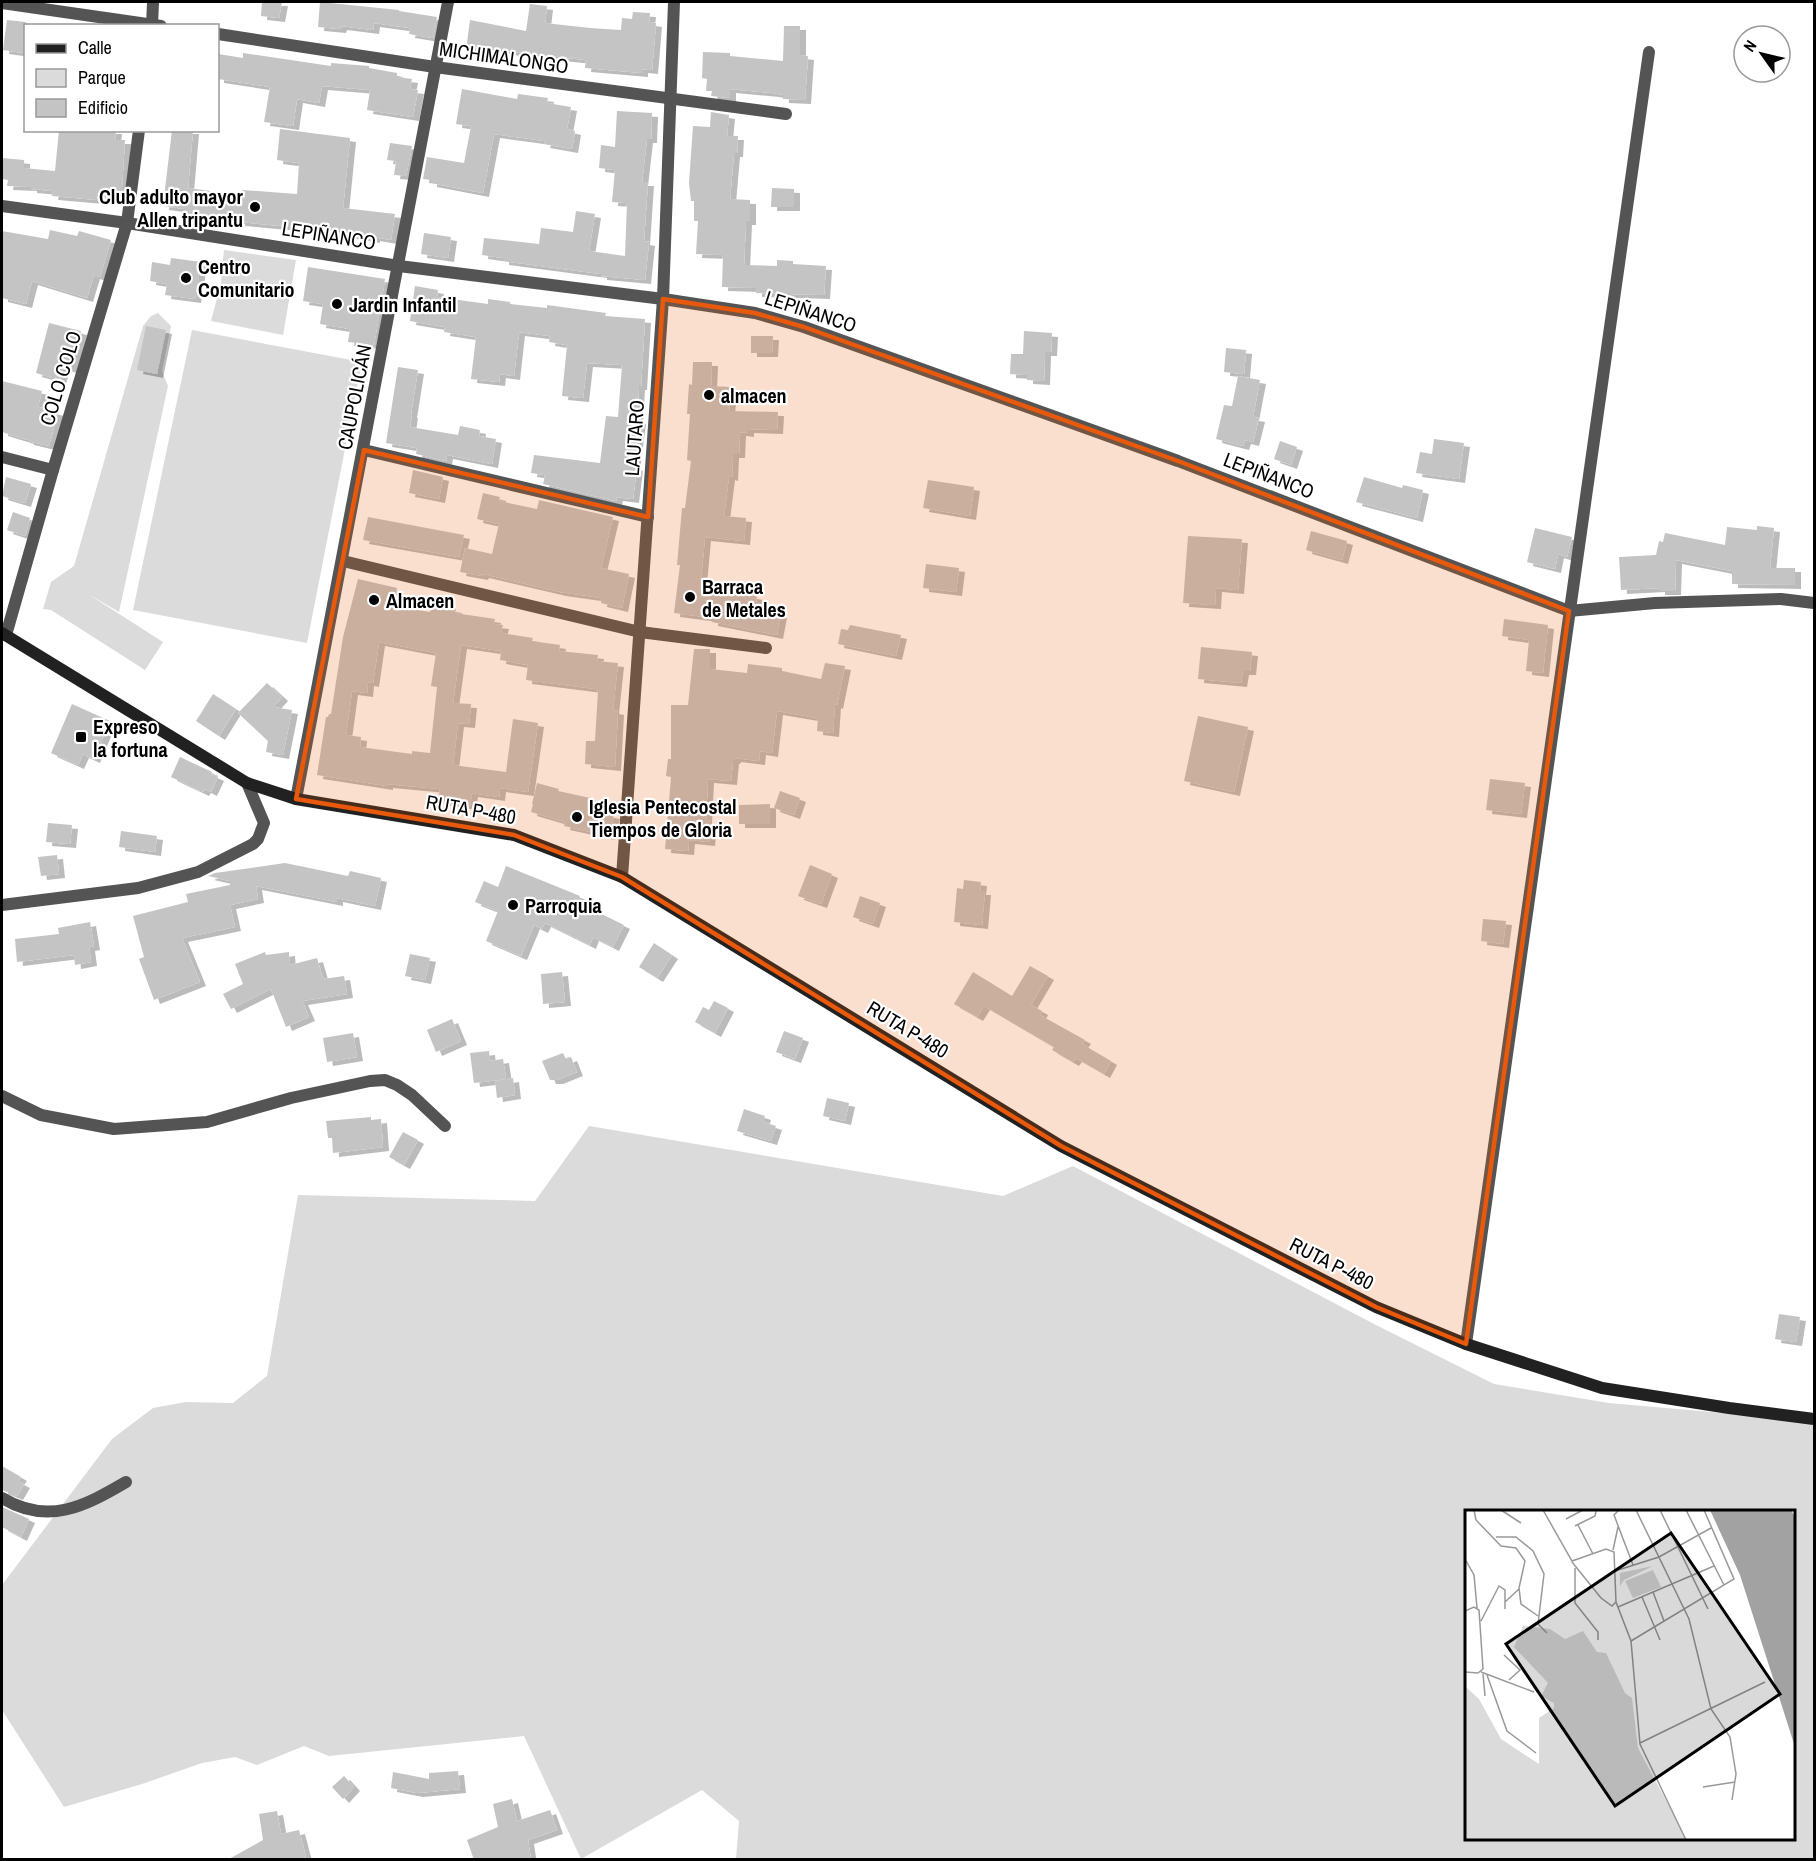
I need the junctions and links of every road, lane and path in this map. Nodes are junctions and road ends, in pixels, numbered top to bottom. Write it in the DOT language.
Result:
graph roads {
  1 [pos="153,2"];
  2 [pos="448,2"];
  3 [pos="674,2"];
  4 [pos="2,3"];
  5 [pos="148,24"];
  6 [pos="155,24"];
  7 [pos="219,34"];
  8 [pos="1649,52"];
  9 [pos="435,67"];
  10 [pos="669,99"];
  11 [pos="786,114"];
  12 [pos="139,132"];
  13 [pos="2,206"];
  14 [pos="127,223"];
  15 [pos="399,266"];
  16 [pos="663,299"];
  17 [pos="364,450"];
  18 [pos="2,457"];
  19 [pos="53,470"];
  20 [pos="648,517"];
  21 [pos="343,561"];
  22 [pos="1815,603"];
  23 [pos="1569,611"];
  24 [pos="640,632"];
  25 [pos="4,634"];
  26 [pos="766,648"];
  27 [pos="247,783"];
  28 [pos="296,799"];
  29 [pos="622,877"];
  30 [pos="2,905"];
  31 [pos="2,1096"];
  32 [pos="445,1126"];
  33 [pos="1466,1344"];
  34 [pos="1815,1419"];
  35 [pos="126,1482"];
  36 [pos="2,1498"];
  1 -- 6 [label="street"];
  2 -- 9 [label="street, CAUPOLICÁN"];
  3 -- 10 [label="street, LAUTARO"];
  4 -- 5 [label="street"];
  7 -- 9 [label="street, MICHIMALONGO"];
  8 -- 23 [label="street"];
  9 -- 10 [label="street, MICHIMALONGO"];
  9 -- 15 [label="street, CAUPOLICÁN"];
  10 -- 11 [label="street, MICHIMALONGO"];
  10 -- 16 [label="street, LAUTARO"];
  12 -- 14 [label="street, COLO COLO"];
  13 -- 14 [label="street, LEPIÑANCO"];
  14 -- 15 [label="street, LEPIÑANCO"];
  14 -- 19 [label="street, COLO COLO"];
  15 -- 16 [label="street, LEPIÑANCO"];
  15 -- 17 [label="street, CAUPOLICÁN"];
  16 -- 20 [label="street, LAUTARO"];
  16 -- 23 [label="street, LEPIÑANCO"];
  17 -- 20 [label="street"];
  17 -- 21 [label="street, CAUPOLICÁN"];
  18 -- 19 [label="street"];
  19 -- 25 [label="street, COLO COLO"];
  20 -- 24 [label="street, LAUTARO"];
  21 -- 24 [label="street"];
  21 -- 28 [label="street, CAUPOLICÁN"];
  22 -- 23 [label="street"];
  23 -- 33 [label="street"];
  24 -- 26 [label="street"];
  24 -- 29 [label="street, LAUTARO"];
  25 -- 27 [label="street, RUTA P-480"];
  27 -- 28 [label="street, RUTA P-480"];
  27 -- 30 [label="street"];
  28 -- 29 [label="street, RUTA P-480"];
  29 -- 33 [label="street, RUTA P-480"];
  31 -- 32 [label="street"];
  33 -- 34 [label="street, RUTA P-480"];
  35 -- 36 [label="street"];
}
